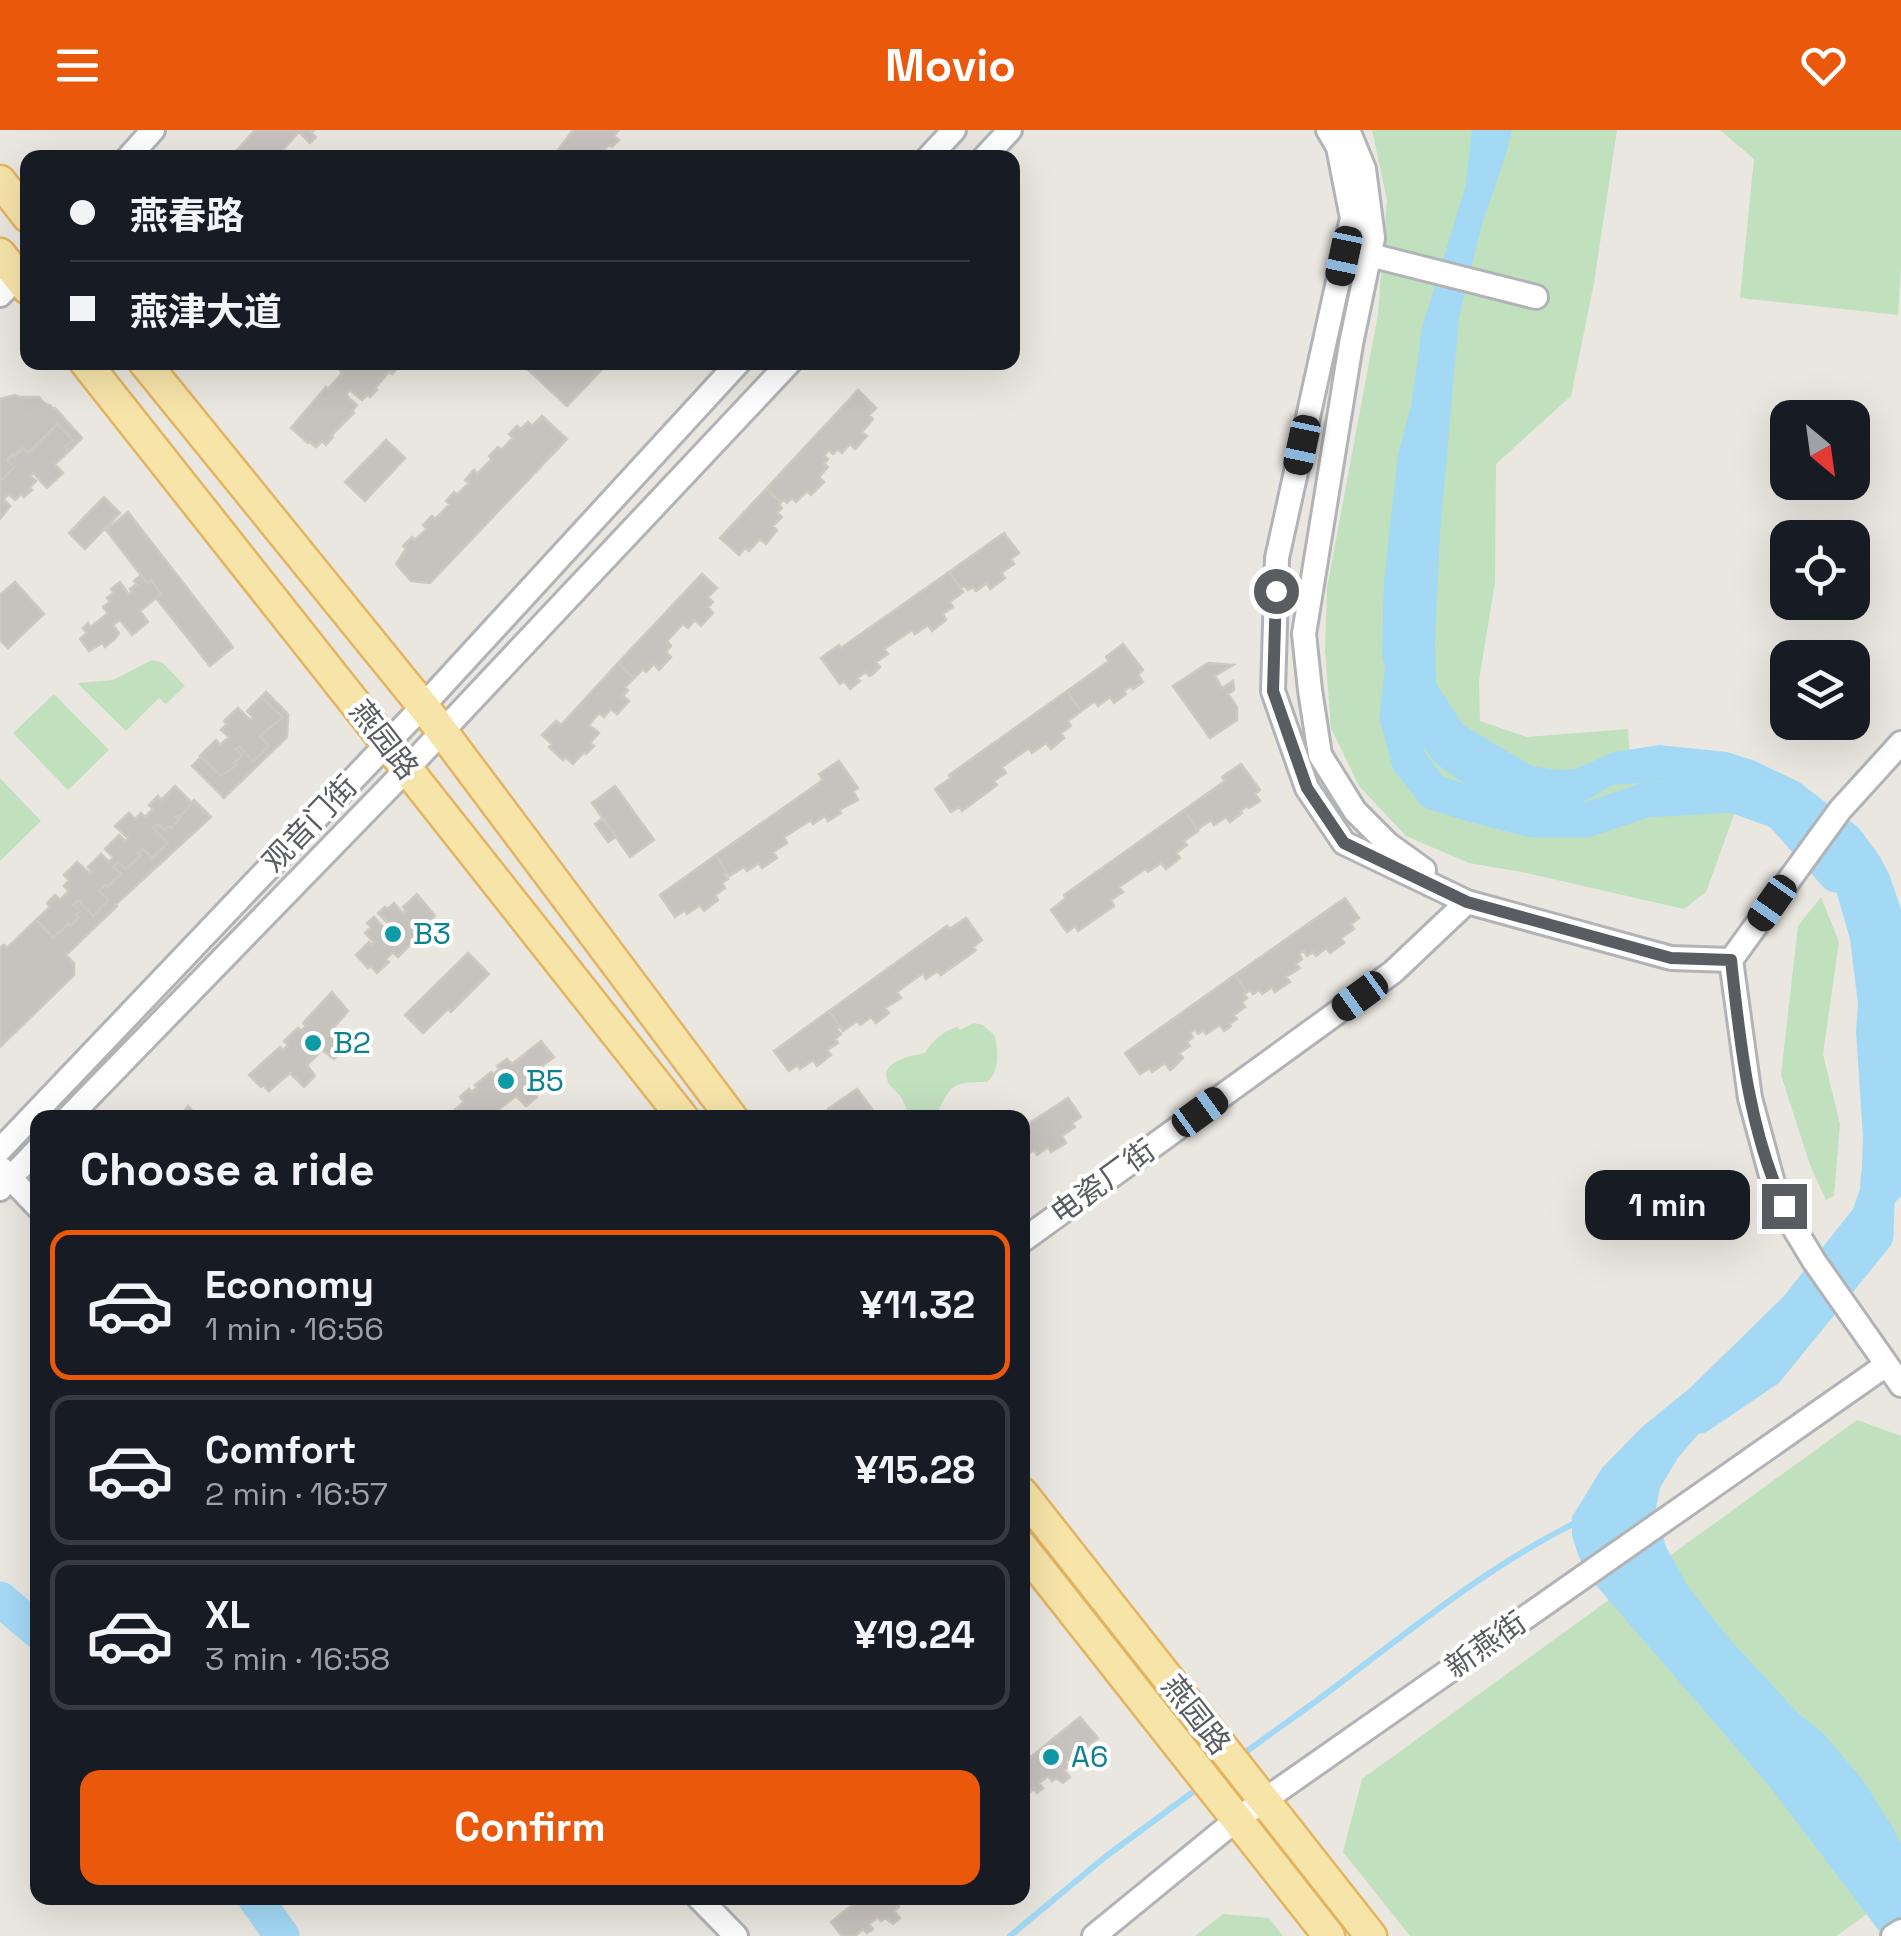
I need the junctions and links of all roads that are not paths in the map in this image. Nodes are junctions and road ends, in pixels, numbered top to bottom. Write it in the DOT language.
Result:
graph roads {
  1 [pos="153,130"];
  2 [pos="954,130"];
  3 [pos="1010,130"];
  4 [pos="1328,130"];
  5 [pos="1348,130"];
  6 [pos="135,150"];
  7 [pos="935,150"];
  8 [pos="991,150"];
  9 [pos="0,181"];
  10 [pos="20,207"];
  11 [pos="1370,255"];
  12 [pos="1536,297"];
  13 [pos="92,370"];
  14 [pos="151,370"];
  15 [pos="733,370"];
  16 [pos="782,370"];
  17 [pos="424,706"];
  18 [pos="442,731"];
  19 [pos="1901,742"];
  20 [pos="387,744"];
  21 [pos="406,769"];
  22 [pos="1467,902"];
  23 [pos="1731,960"];
  24 [pos="38,1110"];
  25 [pos="76,1110"];
  26 [pos="677,1110"];
  27 [pos="726,1110"];
  28 [pos="30,1119"];
  29 [pos="0,1150"];
  30 [pos="30,1156"];
  31 [pos="3,1178"];
  32 [pos="30,1200"];
  33 [pos="1030,1234"];
  34 [pos="1886,1365"];
  35 [pos="1901,1385"];
  36 [pos="1030,1503"];
  37 [pos="1030,1557"];
  38 [pos="1264,1801"];
  39 [pos="1236,1820"];
  40 [pos="706,1905"];
  41 [pos="1901,1930"];
  42 [pos="736,1936"];
  43 [pos="1094,1936"];
  44 [pos="1329,1936"];
  45 [pos="1371,1936"];
  46 [pos="1893,1936"];
  1 -- 6 [label="street"];
  2 -- 7 [label="street"];
  3 -- 8 [label="street"];
  4 -- 22 [label="street"];
  5 -- 11 [label="street"];
  9 -- 10 [label="main road"];
  11 -- 12 [label="street"];
  11 -- 22 [label="street"];
  13 -- 20 [label="main road, 燕园路"];
  14 -- 17 [label="main road, 燕园路"];
  15 -- 17 [label="street, 观音门街"];
  16 -- 18 [label="street, 观音门街"];
  17 -- 18 [label="main road, 燕园路"];
  17 -- 20 [label="street, 观音门街"];
  18 -- 21 [label="street, 观音门街"];
  18 -- 27 [label="main road, 燕园路"];
  19 -- 23 [label="street"];
  20 -- 21 [label="main road, 燕园路"];
  20 -- 24 [label="street, 观音门街"];
  21 -- 25 [label="street, 观音门街"];
  21 -- 26 [label="main road, 燕园路"];
  22 -- 23 [label="street"];
  22 -- 33 [label="street, 电瓷厂街"];
  23 -- 34 [label="street"];
  28 -- 29 [label="street, 观音门街"];
  30 -- 31 [label="street"];
  31 -- 32 [label="street"];
  34 -- 35 [label="street"];
  34 -- 38 [label="street, 新燕街"];
  36 -- 38 [label="main road, 燕园路"];
  37 -- 39 [label="main road, 燕园路"];
  38 -- 39 [label="street, 新燕街"];
  38 -- 45 [label="main road, 燕园路"];
  39 -- 43 [label="street, 新燕街"];
  39 -- 44 [label="main road, 燕园路"];
  40 -- 42 [label="street"];
  41 -- 46 [label="street"];
}
